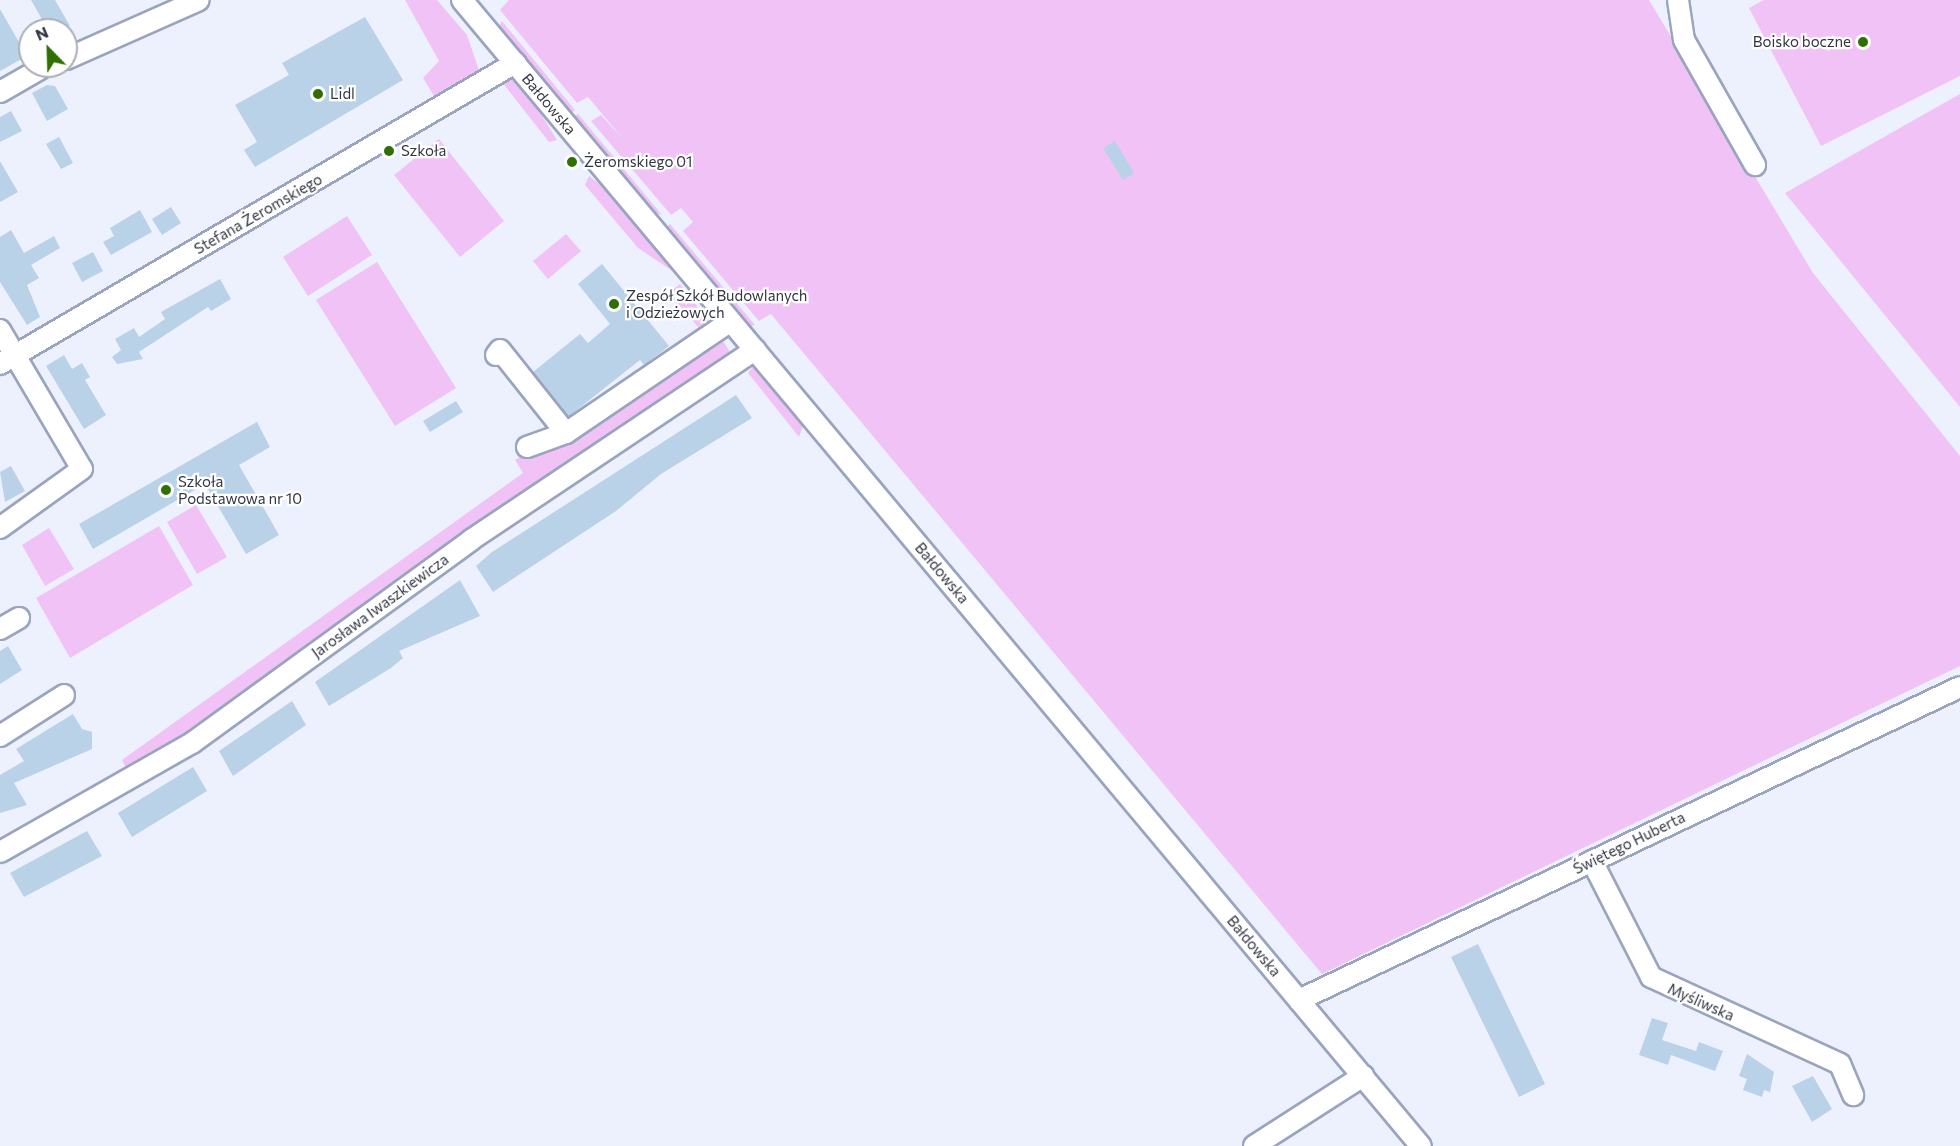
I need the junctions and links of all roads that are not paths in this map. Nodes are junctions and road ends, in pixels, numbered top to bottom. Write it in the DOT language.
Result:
graph roads {
  1 [pos="199,0"];
  2 [pos="462,0"];
  3 [pos="1678,0"];
  4 [pos="78,54"];
  5 [pos="515,63"];
  6 [pos="24,78"];
  7 [pos="0,92"];
  8 [pos="1755,165"];
  9 [pos="731,321"];
  10 [pos="0,330"];
  11 [pos="754,350"];
  12 [pos="496,355"];
  13 [pos="8,359"];
  14 [pos="566,433"];
  15 [pos="527,447"];
  16 [pos="0,528"];
  17 [pos="19,618"];
  18 [pos="0,629"];
  19 [pos="1960,687"];
  20 [pos="64,695"];
  21 [pos="0,736"];
  22 [pos="0,852"];
  23 [pos="1592,861"];
  24 [pos="1299,1000"];
  25 [pos="1363,1076"];
  26 [pos="1853,1095"];
  27 [pos="1254,1146"];
  28 [pos="1421,1146"];
  1 -- 4 [label="street"];
  2 -- 5 [label="street, Bałdowska"];
  3 -- 8 [label="street"];
  5 -- 9 [label="street, Bałdowska"];
  5 -- 13 [label="street, Stefana Żeromskiego"];
  6 -- 7 [label="street"];
  9 -- 11 [label="street, Bałdowska"];
  9 -- 14 [label="street"];
  10 -- 13 [label="street"];
  11 -- 22 [label="street, Jarosława Iwaszkiewicza"];
  11 -- 24 [label="street, Bałdowska"];
  12 -- 14 [label="street"];
  13 -- 16 [label="street"];
  14 -- 15 [label="street"];
  17 -- 18 [label="street"];
  19 -- 23 [label="street, Świętego Huberta"];
  20 -- 21 [label="street"];
  23 -- 24 [label="street, Świętego Huberta"];
  23 -- 26 [label="street, Myśliwska"];
  24 -- 25 [label="street, Bałdowska"];
  25 -- 27 [label="street"];
  25 -- 28 [label="street, Bałdowska"];
}
